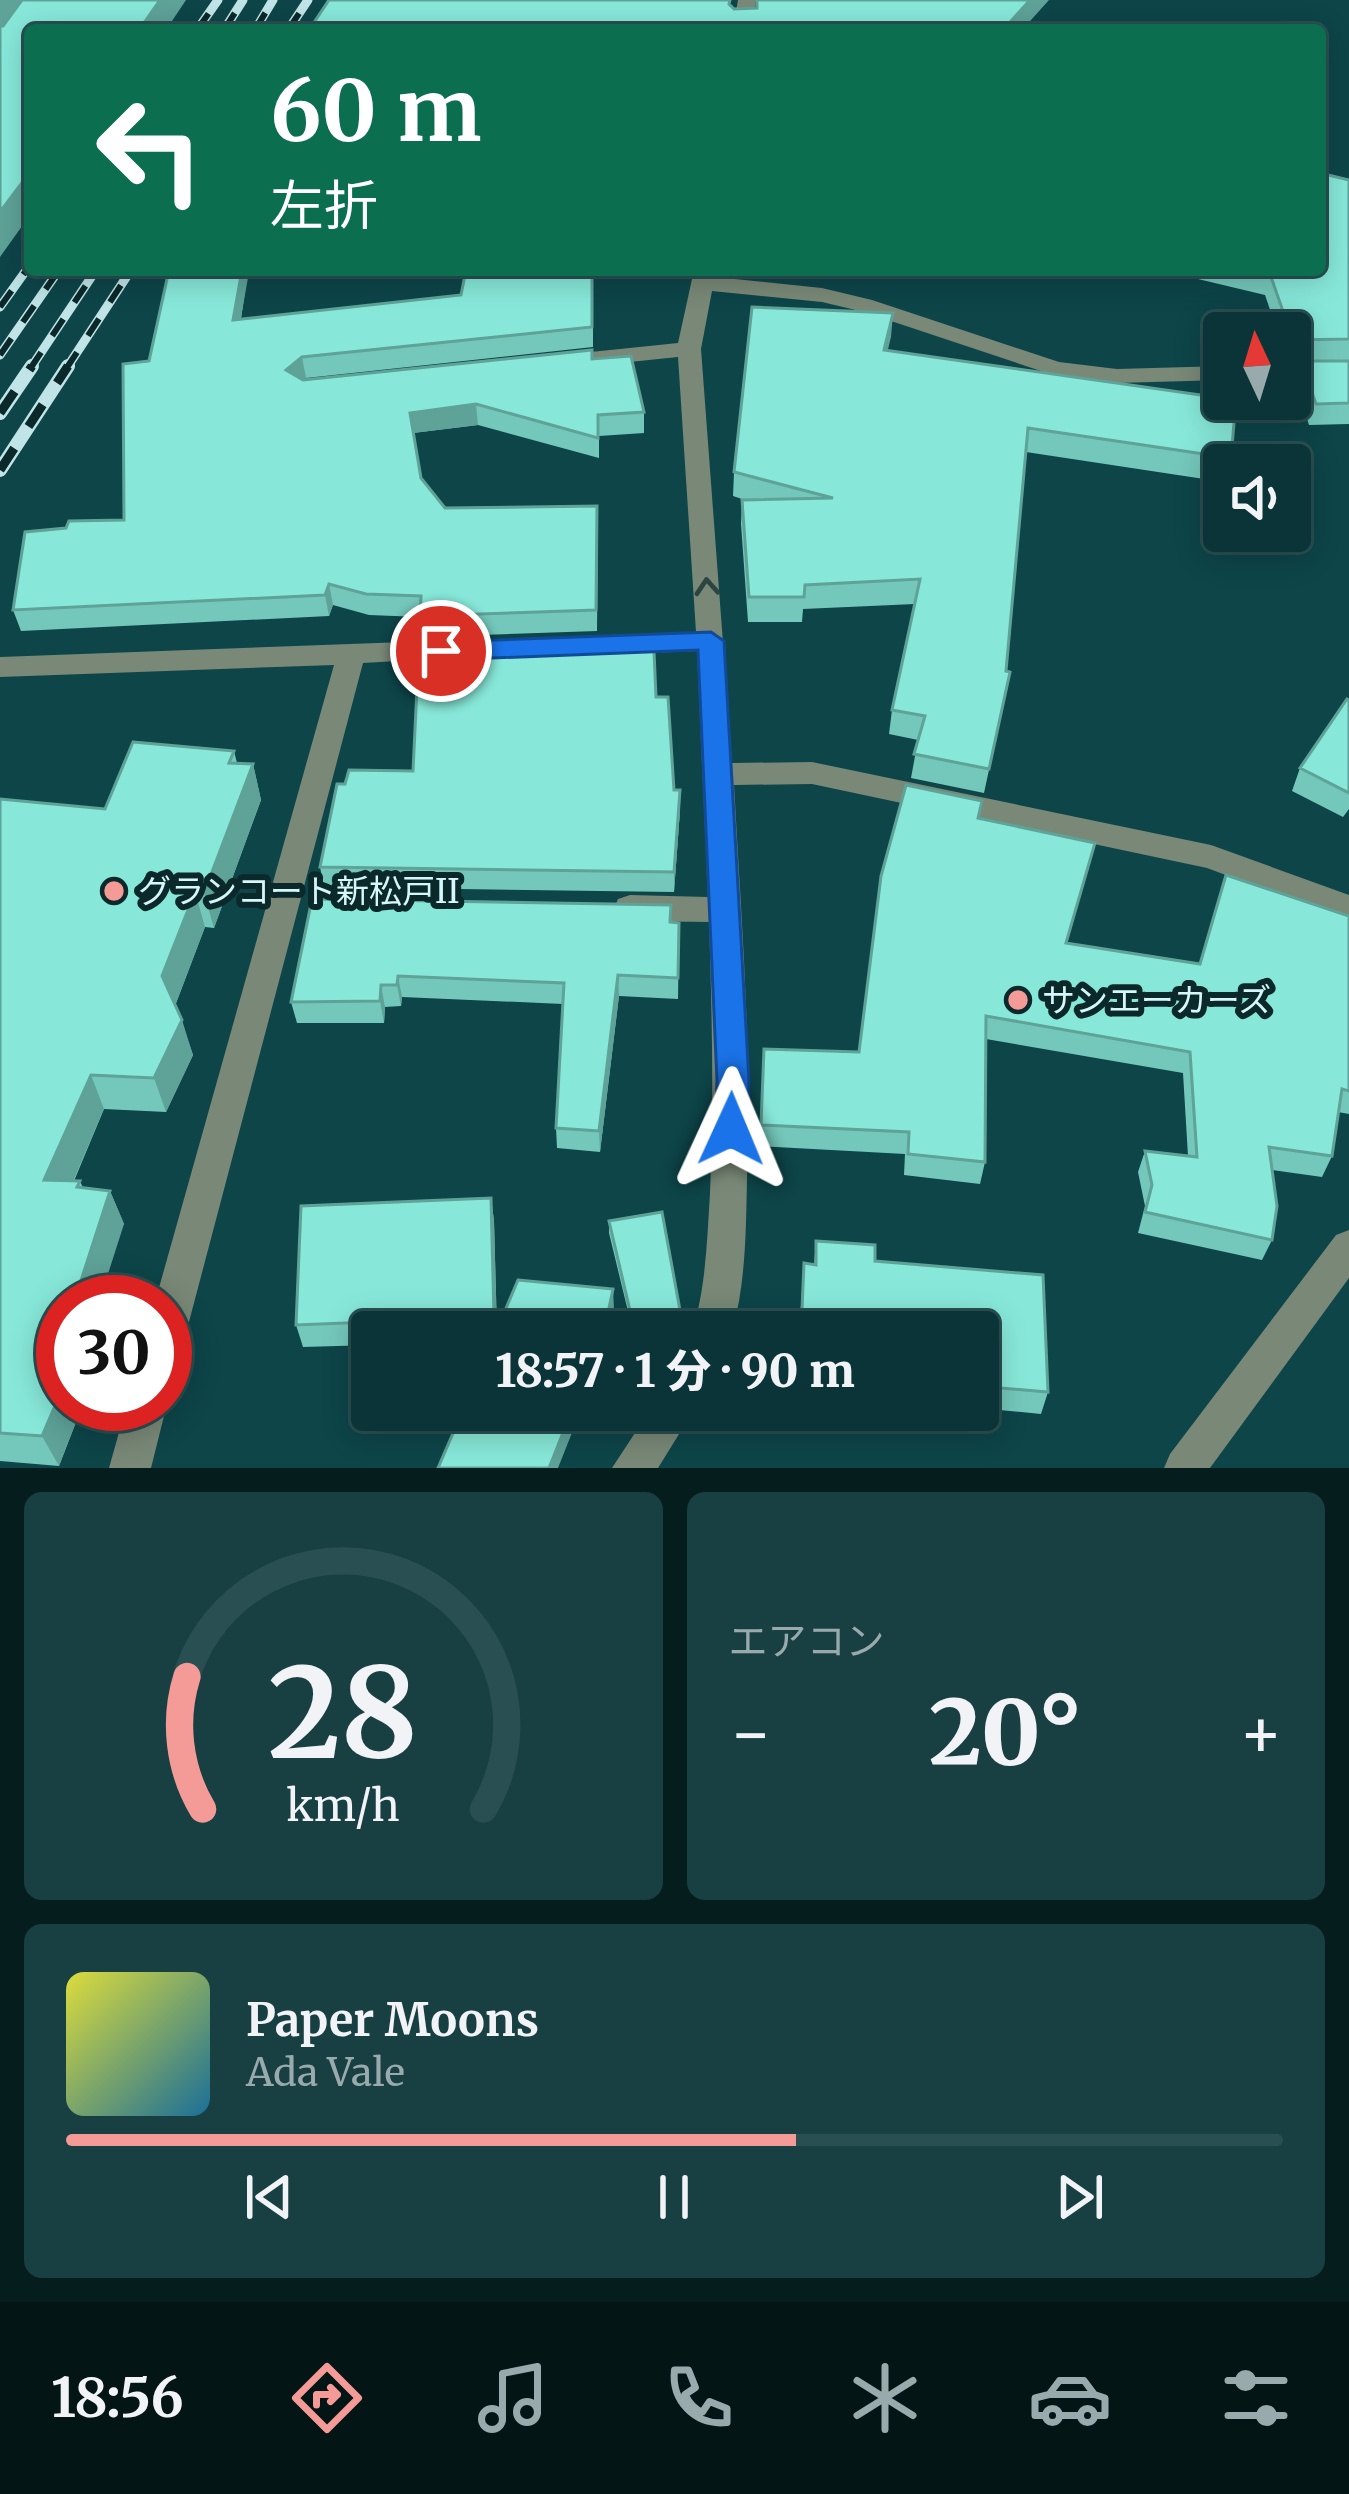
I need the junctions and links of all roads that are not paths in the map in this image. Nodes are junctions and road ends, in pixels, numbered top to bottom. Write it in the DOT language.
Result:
graph roads {
  1 [pos="704,276"];
  2 [pos="689,349"];
  3 [pos="531,366"];
  4 [pos="1349,370"];
  5 [pos="1311,371"];
  6 [pos="1203,374"];
  7 [pos="711,641"];
  8 [pos="531,647"];
  9 [pos="486,649"];
  10 [pos="351,654"];
  11 [pos="0,667"];
  12 [pos="718,774"];
  13 [pos="608,908"];
  14 [pos="1349,908"];
  15 [pos="725,910"];
  16 [pos="1349,1247"];
  17 [pos="183,1275"];
  18 [pos="718,1311"];
  19 [pos="140,1431"];
  20 [pos="659,1431"];
  21 [pos="130,1468"];
  22 [pos="633,1468"];
  23 [pos="1185,1468"];
  1 -- 2 [label="street"];
  1 -- 6 [label="street"];
  2 -- 3 [label="street"];
  7 -- 2 [label="street, one-way"];
  4 -- 5 [label="street"];
  7 -- 8 [label="street"];
  7 -- 12 [label="street"];
  9 -- 10 [label="street"];
  10 -- 11 [label="street"];
  10 -- 17 [label="street"];
  12 -- 14 [label="street"];
  12 -- 15 [label="street"];
  13 -- 15 [label="street"];
  15 -- 18 [label="street"];
  16 -- 23 [label="street"];
  19 -- 21 [label="street"];
  20 -- 22 [label="street"];
}
